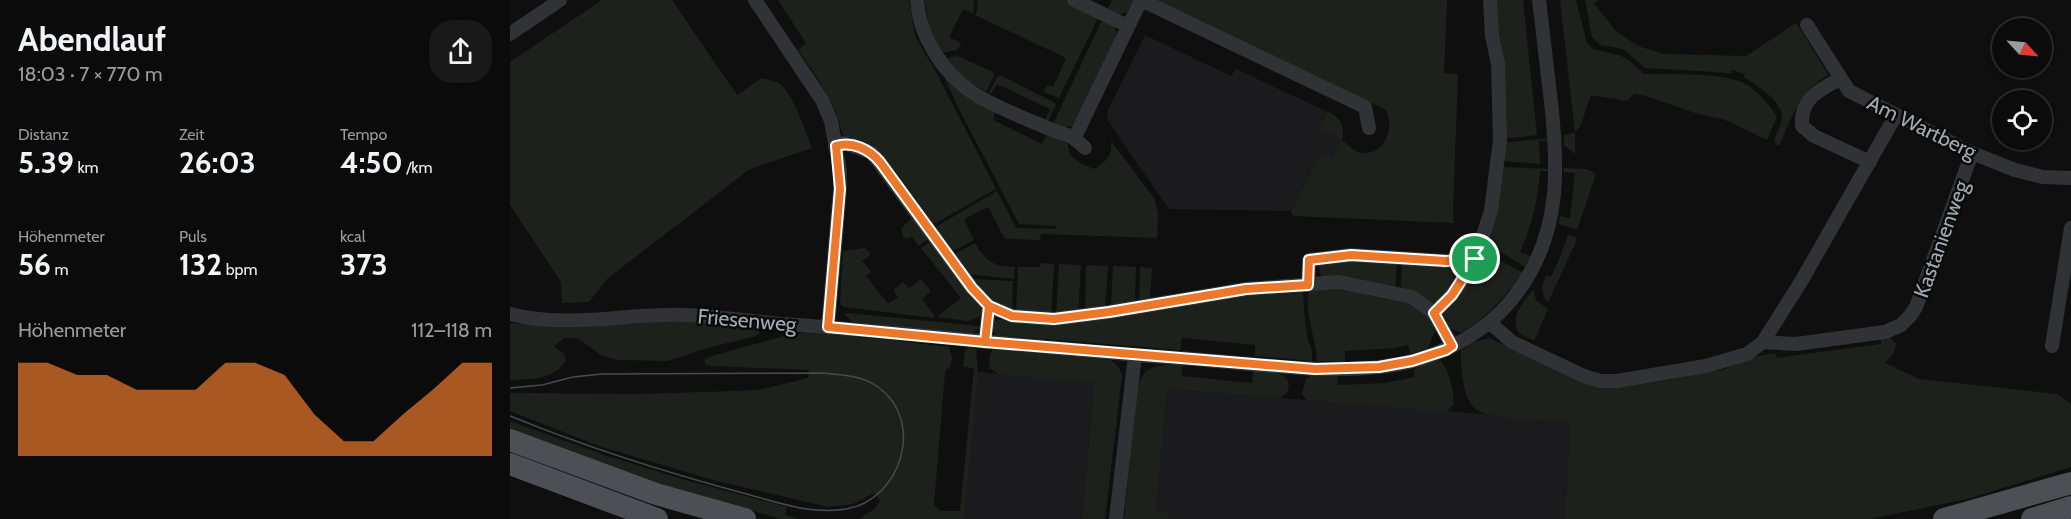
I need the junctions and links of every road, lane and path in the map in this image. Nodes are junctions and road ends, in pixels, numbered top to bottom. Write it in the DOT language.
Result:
graph roads {
  1 [pos="560,0"];
  2 [pos="755,0"];
  3 [pos="917,0"];
  4 [pos="1074,0"];
  5 [pos="1490,0"];
  6 [pos="1539,0"];
  7 [pos="1807,25"];
  8 [pos="1128,26"];
  9 [pos="510,34"];
  10 [pos="1840,79"];
  11 [pos="1896,115"];
  12 [pos="1369,128"];
  13 [pos="1075,137"];
  14 [pos="836,146"];
  15 [pos="1085,148"];
  16 [pos="1972,153"];
  17 [pos="1870,162"];
  18 [pos="2071,178"];
  19 [pos="2071,228"];
  20 [pos="1475,259"];
  21 [pos="1308,285"];
  22 [pos="2065,301"];
  23 [pos="989,306"];
  24 [pos="1434,313"];
  25 [pos="510,314"];
  26 [pos="1489,322"];
  27 [pos="828,327"];
  28 [pos="985,342"];
  29 [pos="1763,342"];
  30 [pos="2052,346"];
  31 [pos="1449,348"];
  32 [pos="1135,355"];
  33 [pos="510,440"];
  34 [pos="510,464"];
  35 [pos="2071,483"];
  36 [pos="2071,507"];
  37 [pos="657,519"];
  38 [pos="745,519"];
  39 [pos="1116,519"];
  40 [pos="1944,519"];
  41 [pos="2032,519"];
  1 -- 9 [label="street"];
  2 -- 14 [label="street"];
  3 -- 13 [label="street"];
  4 -- 8 [label="street"];
  5 -- 20 [label="street"];
  6 -- 26 [label="street, Friesenweg"];
  7 -- 10 [label="street, Am Wartberg"];
  8 -- 12 [label="street"];
  8 -- 13 [label="street"];
  10 -- 11 [label="street, Am Wartberg"];
  10 -- 17 [label="street"];
  11 -- 16 [label="street, Am Wartberg"];
  11 -- 17 [label="street"];
  13 -- 15 [label="street"];
  14 -- 23 [label="street"];
  14 -- 27 [label="street"];
  16 -- 18 [label="street, Am Wartberg"];
  16 -- 29 [label="street, Kastanienweg"];
  17 -- 29 [label="street"];
  19 -- 22 [label="street"];
  20 -- 21 [label="street"];
  20 -- 24 [label="street"];
  21 -- 23 [label="street"];
  21 -- 24 [label="street"];
  22 -- 30 [label="street"];
  23 -- 28 [label="street"];
  24 -- 31 [label="street"];
  25 -- 27 [label="street, Friesenweg"];
  26 -- 29 [label="street"];
  26 -- 31 [label="street, Friesenweg"];
  27 -- 28 [label="street, Friesenweg"];
  28 -- 32 [label="street, Friesenweg"];
  31 -- 32 [label="street, Friesenweg"];
  32 -- 39 [label="street"];
  33 -- 38 [label="main road"];
  34 -- 37 [label="main road"];
  35 -- 40 [label="main road"];
  36 -- 41 [label="main road"];
}
